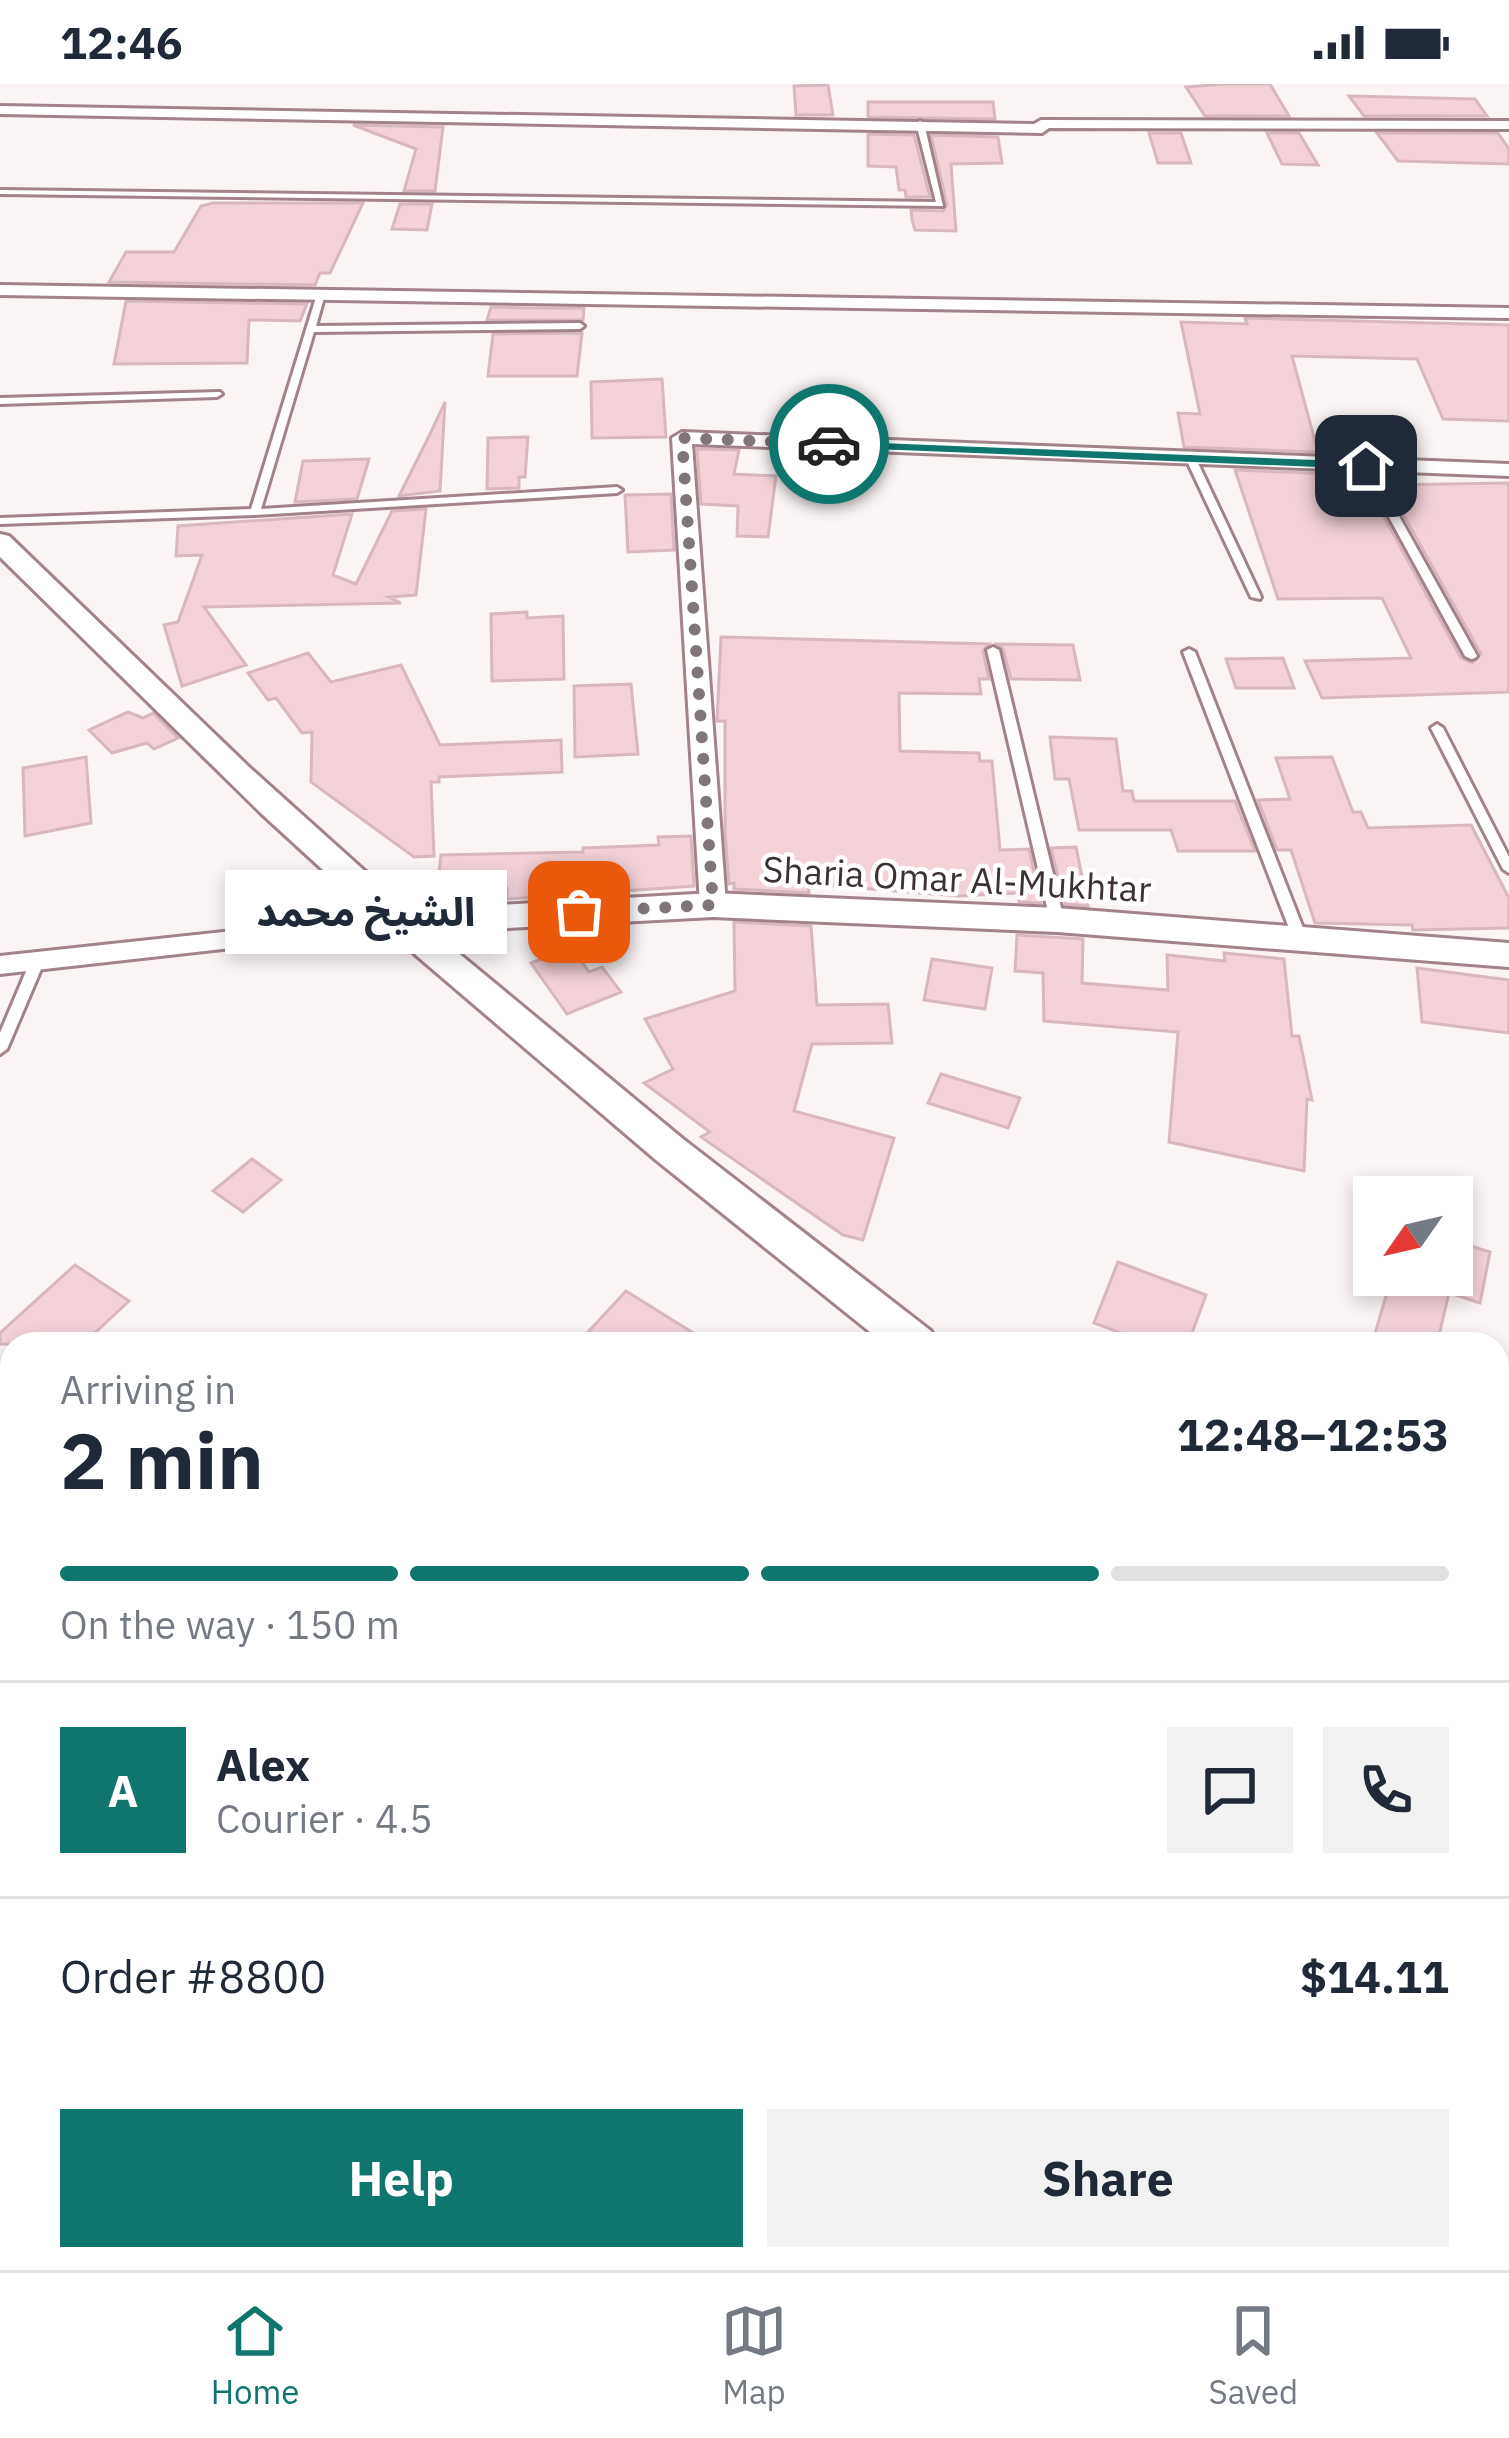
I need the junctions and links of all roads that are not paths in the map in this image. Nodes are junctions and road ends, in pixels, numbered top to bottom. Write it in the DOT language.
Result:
graph roads {
  1 [pos="0,110"];
  2 [pos="920,123"];
  3 [pos="1509,125"];
  4 [pos="0,193"];
  5 [pos="0,290"];
  6 [pos="322,293"];
  7 [pos="1509,313"];
  8 [pos="580,326"];
  9 [pos="310,329"];
  10 [pos="217,394"];
  11 [pos="0,400"];
  12 [pos="1192,460"];
  13 [pos="1366,466"];
  14 [pos="1509,470"];
  15 [pos="616,490"];
  16 [pos="255,512"];
  17 [pos="0,521"];
  18 [pos="0,542"];
  19 [pos="1256,597"];
  20 [pos="993,650"];
  21 [pos="1189,652"];
  22 [pos="1471,656"];
  23 [pos="1437,728"];
  24 [pos="1509,869"];
  25 [pos="713,905"];
  26 [pos="1057,920"];
  27 [pos="401,922"];
  28 [pos="1301,940"];
  29 [pos="1509,955"];
  30 [pos="37,962"];
  31 [pos="0,965"];
  32 [pos="0,1049"];
  33 [pos="901,1332"];
  1 -- 2 [label="street"];
  2 -- 3 [label="street"];
  2 -- 4 [label="lane"];
  5 -- 6 [label="street"];
  6 -- 7 [label="street"];
  6 -- 9 [label="lane"];
  8 -- 9 [label="lane"];
  9 -- 16 [label="lane"];
  10 -- 11 [label="lane"];
  12 -- 13 [label="street"];
  12 -- 19 [label="lane"];
  12 -- 25 [label="street"];
  13 -- 14 [label="street"];
  13 -- 22 [label="lane"];
  15 -- 16 [label="lane"];
  16 -- 17 [label="lane"];
  18 -- 27 [label="street"];
  20 -- 26 [label="lane"];
  21 -- 28 [label="lane"];
  23 -- 24 [label="lane"];
  25 -- 26 [label="street, Sharia Omar Al-Mukhtar"];
  25 -- 27 [label="street, Sharia Omar Al-Mukhtar"];
  26 -- 28 [label="street, Sharia Omar Al-Mukhtar"];
  27 -- 30 [label="street"];
  27 -- 33 [label="street"];
  28 -- 29 [label="street, Sharia Omar Al-Mukhtar"];
  30 -- 31 [label="street"];
  30 -- 32 [label="lane"];
}
